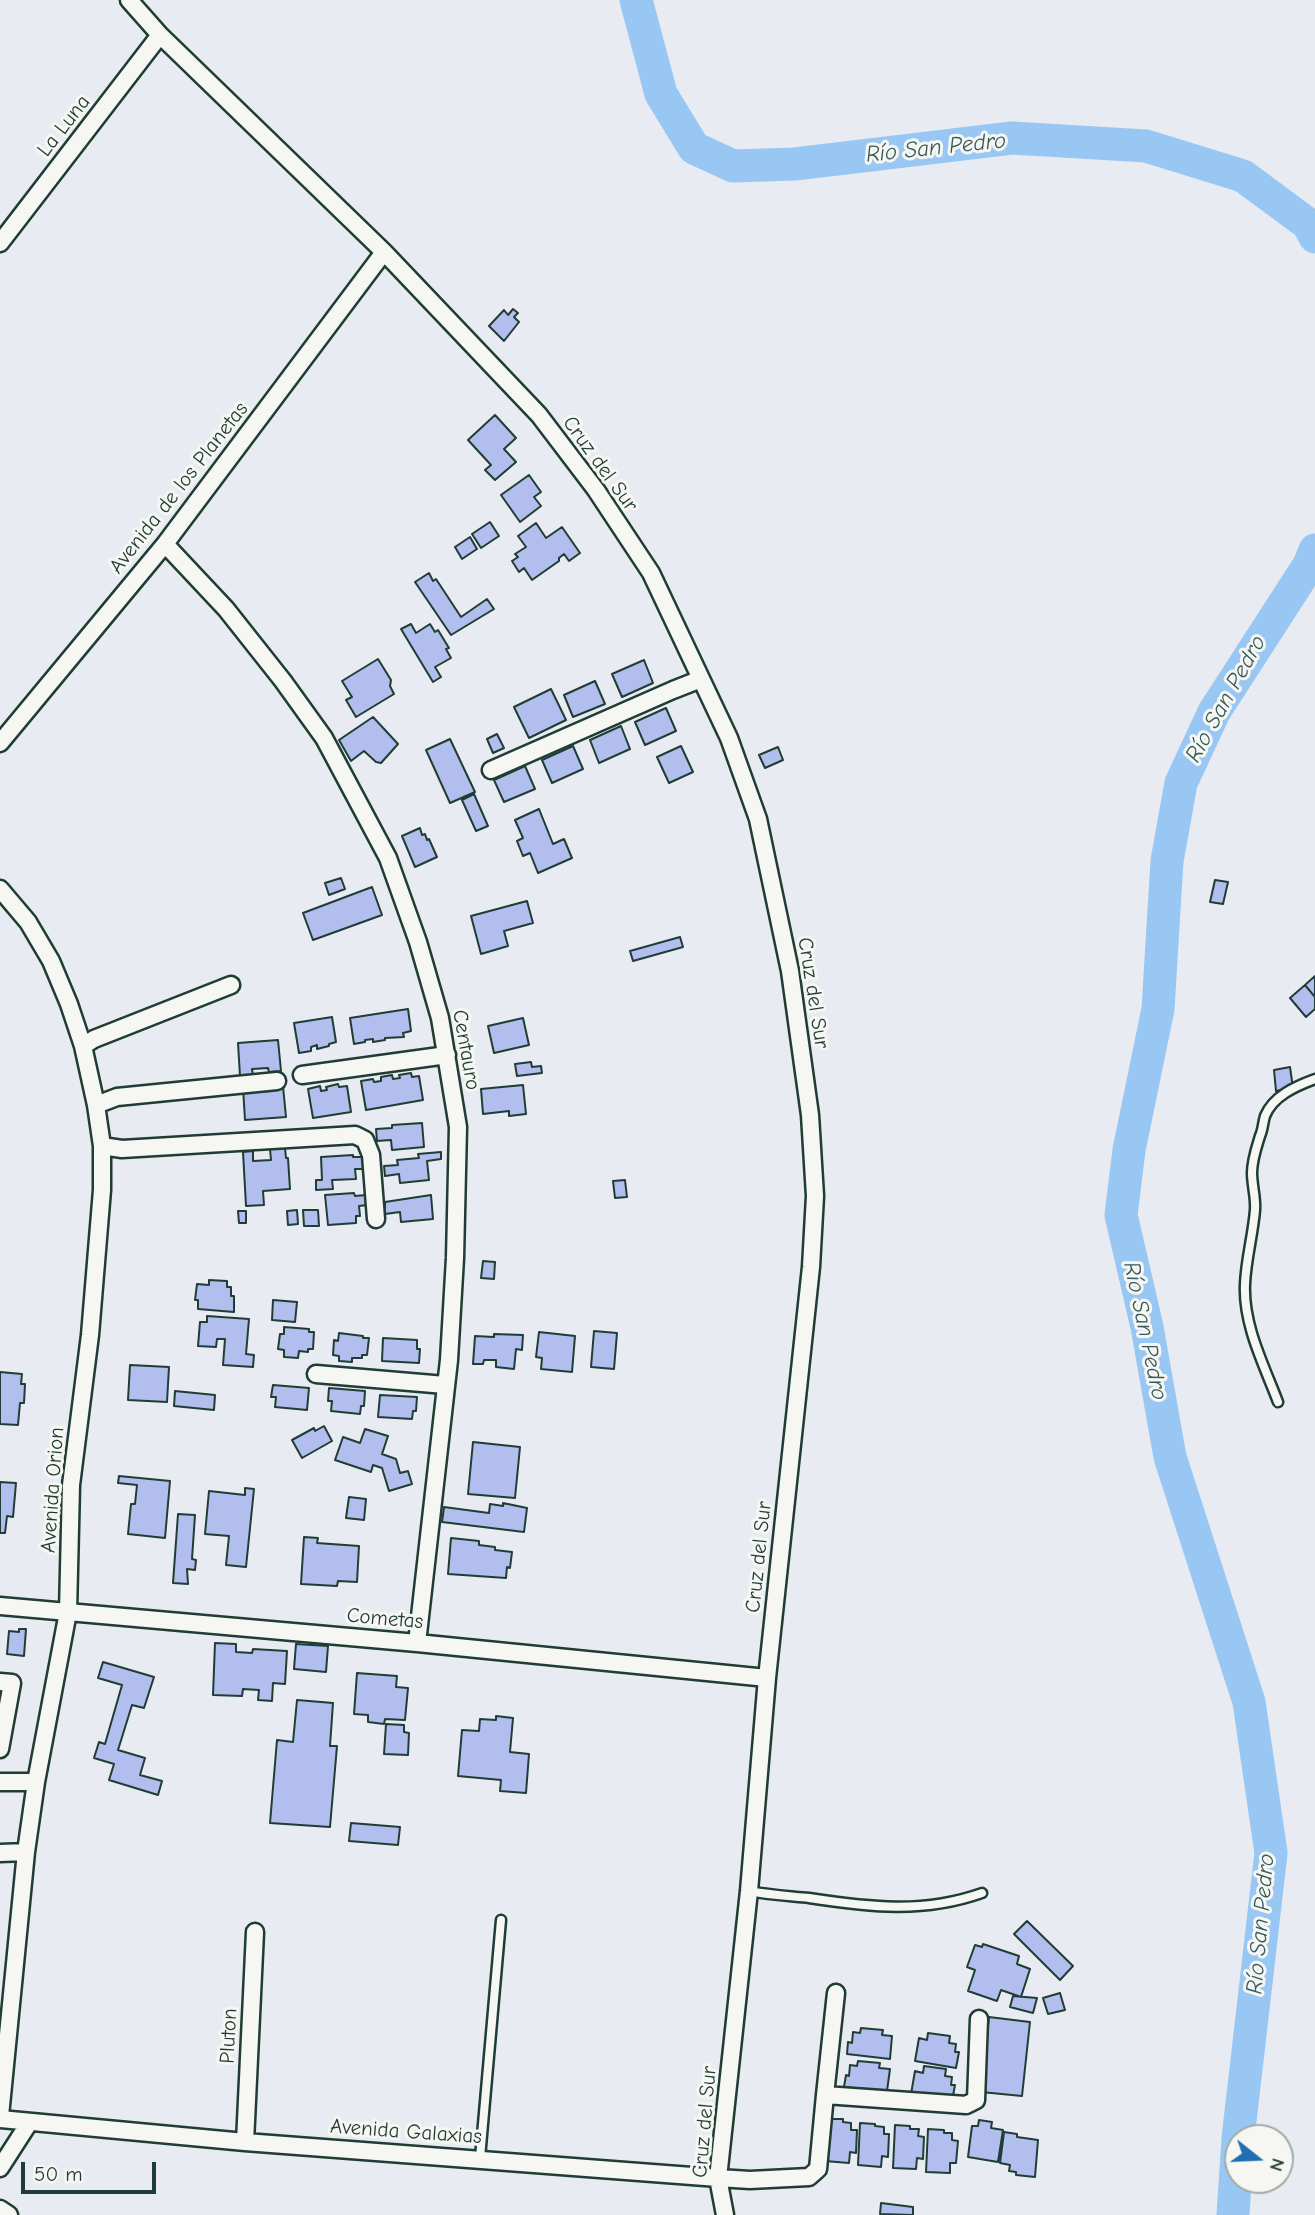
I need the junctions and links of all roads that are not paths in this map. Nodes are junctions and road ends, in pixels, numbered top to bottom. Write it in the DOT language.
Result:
graph roads {
  1 [pos="129,0"];
  2 [pos="160,35"];
  3 [pos="0,243"];
  4 [pos="384,253"];
  5 [pos="165,544"];
  6 [pos="701,679"];
  7 [pos="0,743"];
  8 [pos="492,770"];
  9 [pos="0,889"];
  10 [pos="231,985"];
  11 [pos="83,1046"];
  12 [pos="447,1055"];
  13 [pos="302,1075"];
  14 [pos="1315,1079"];
  15 [pos="277,1082"];
  16 [pos="96,1105"];
  17 [pos="102,1146"];
  18 [pos="376,1219"];
  19 [pos="316,1374"];
  20 [pos="445,1385"];
  21 [pos="1278,1402"];
  22 [pos="0,1606"];
  23 [pos="68,1612"];
  24 [pos="417,1643"];
  25 [pos="767,1678"];
  26 [pos="0,1682"];
  27 [pos="0,1749"];
  28 [pos="0,1782"];
  29 [pos="36,1782"];
  30 [pos="0,1853"];
  31 [pos="26,1853"];
  32 [pos="749,1891"];
  33 [pos="982,1893"];
  34 [pos="501,1920"];
  35 [pos="255,1932"];
  36 [pos="836,1993"];
  37 [pos="979,2020"];
  38 [pos="825,2095"];
  39 [pos="0,2118"];
  40 [pos="29,2123"];
  41 [pos="244,2142"];
  42 [pos="480,2158"];
  43 [pos="0,2168"];
  44 [pos="718,2178"];
  45 [pos="0,2208"];
  46 [pos="9,2215"];
  47 [pos="725,2215"];
  1 -- 2 [label="street, Cruz del Sur"];
  2 -- 3 [label="street, La Luna"];
  2 -- 4 [label="street, Cruz del Sur"];
  4 -- 5 [label="street, Avenida de los Planetas"];
  4 -- 6 [label="street, Cruz del Sur"];
  5 -- 7 [label="street, Avenida de los Planetas"];
  5 -- 12 [label="street, Centauro"];
  6 -- 8 [label="street"];
  6 -- 25 [label="street, Cruz del Sur"];
  9 -- 11 [label="street, Avenida Orion"];
  10 -- 11 [label="street"];
  11 -- 16 [label="street, Avenida Orion"];
  12 -- 13 [label="street"];
  12 -- 20 [label="street, Centauro"];
  14 -- 21 [label="lane"];
  15 -- 16 [label="street"];
  16 -- 17 [label="street, Avenida Orion"];
  17 -- 18 [label="street"];
  17 -- 23 [label="street, Avenida Orion"];
  19 -- 20 [label="street"];
  20 -- 24 [label="street, Centauro"];
  22 -- 23 [label="street, Cometas"];
  23 -- 24 [label="street, Cometas"];
  23 -- 29 [label="street, Avenida Orion"];
  24 -- 25 [label="street, Cometas"];
  25 -- 32 [label="street, Cruz del Sur"];
  26 -- 27 [label="street"];
  28 -- 29 [label="street"];
  29 -- 31 [label="street, Avenida Orion"];
  30 -- 31 [label="street"];
  31 -- 39 [label="street, Avenida Orion"];
  32 -- 33 [label="lane"];
  32 -- 44 [label="street, Cruz del Sur"];
  34 -- 42 [label="lane"];
  35 -- 41 [label="street, Pluton"];
  36 -- 38 [label="street"];
  37 -- 38 [label="street"];
  38 -- 44 [label="street, Avenida Galaxias"];
  39 -- 40 [label="street, Avenida Galaxias"];
  40 -- 41 [label="street, Avenida Galaxias"];
  40 -- 43 [label="street"];
  41 -- 42 [label="street, Avenida Galaxias"];
  42 -- 44 [label="street, Avenida Galaxias"];
  44 -- 47 [label="street, Cruz del Sur"];
  45 -- 46 [label="street"];
}
